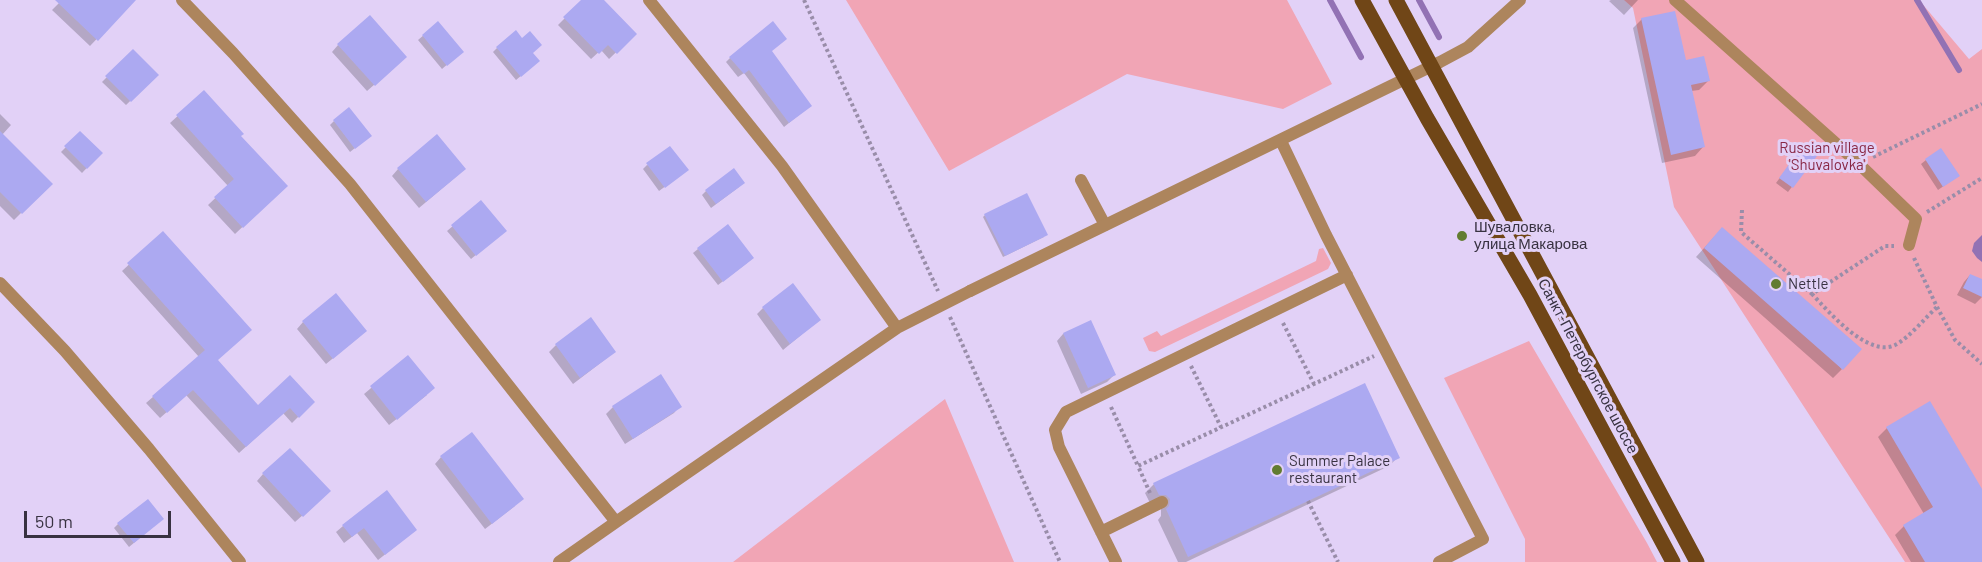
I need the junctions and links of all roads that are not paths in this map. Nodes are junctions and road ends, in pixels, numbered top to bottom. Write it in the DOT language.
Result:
graph roads {
  1 [pos="182,0"];
  2 [pos="649,0"];
  3 [pos="1362,0"];
  4 [pos="1396,0"];
  5 [pos="1520,0"];
  6 [pos="1675,0"];
  7 [pos="1432,66"];
  8 [pos="1405,80"];
  9 [pos="1281,141"];
  10 [pos="1081,180"];
  11 [pos="1105,225"];
  12 [pos="1909,245"];
  13 [pos="1347,275"];
  14 [pos="0,283"];
  15 [pos="897,328"];
  16 [pos="1159,504"];
  17 [pos="616,522"];
  18 [pos="1101,532"];
  19 [pos="240,562"];
  20 [pos="559,562"];
  21 [pos="1116,562"];
  22 [pos="1439,562"];
  23 [pos="1673,562"];
  24 [pos="1697,562"];
  1 -- 17 [label="street"];
  2 -- 15 [label="street"];
  3 -- 8 [label="main road, Санкт-Петербургское шоссе"];
  4 -- 7 [label="main road, Санкт-Петербургское шоссе"];
  5 -- 7 [label="street"];
  6 -- 12 [label="street"];
  7 -- 8 [label="street"];
  7 -- 24 [label="main road, Санкт-Петербургское шоссе"];
  8 -- 9 [label="street"];
  8 -- 23 [label="main road, Санкт-Петербургское шоссе"];
  9 -- 11 [label="street"];
  9 -- 13 [label="street"];
  10 -- 11 [label="street"];
  11 -- 15 [label="street"];
  13 -- 18 [label="street"];
  13 -- 22 [label="street"];
  14 -- 19 [label="street"];
  15 -- 17 [label="street"];
  16 -- 18 [label="street"];
  17 -- 20 [label="street"];
  18 -- 21 [label="street"];
}
